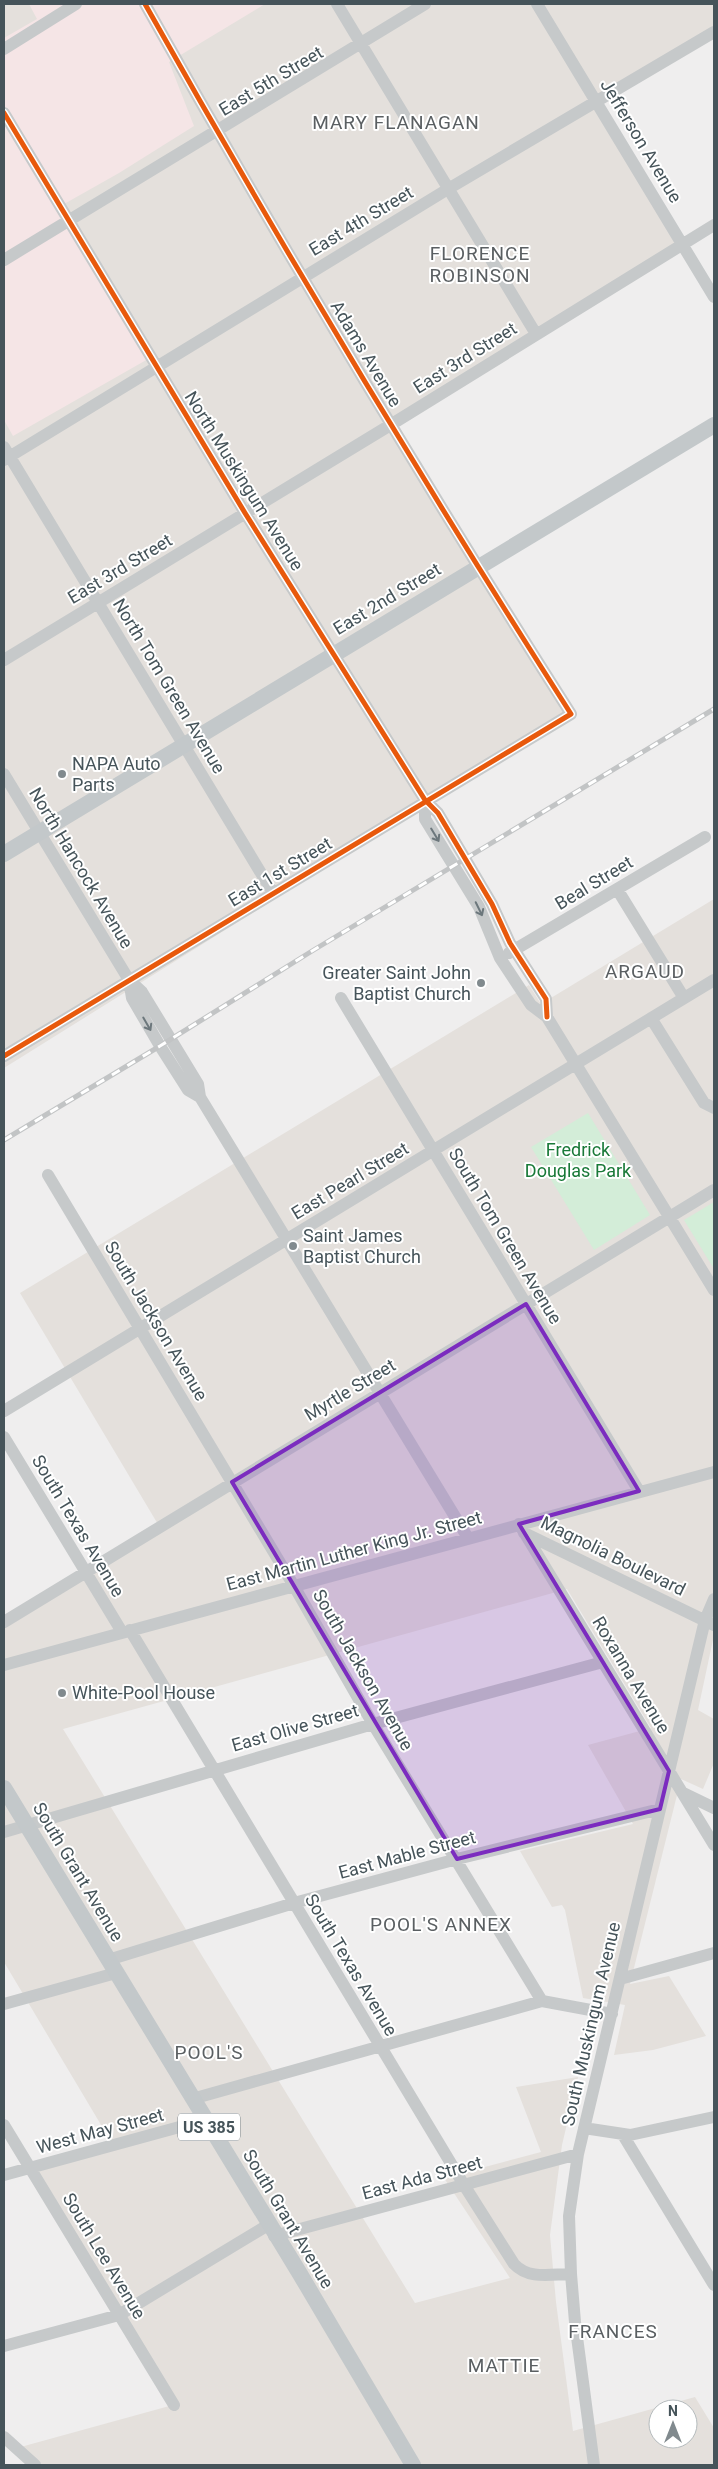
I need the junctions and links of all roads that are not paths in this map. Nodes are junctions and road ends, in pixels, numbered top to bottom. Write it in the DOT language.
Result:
graph roads {
  1 [pos="76,4"];
  2 [pos="145,4"];
  3 [pos="336,4"];
  4 [pos="425,4"];
  5 [pos="537,4"];
  6 [pos="714,32"];
  7 [pos="360,43"];
  8 [pos="4,49"];
  9 [pos="597,102"];
  10 [pos="4,113"];
  11 [pos="216,131"];
  12 [pos="448,189"];
  13 [pos="68,220"];
  14 [pos="714,225"];
  15 [pos="682,244"];
  16 [pos="4,260"];
  17 [pos="304,277"];
  18 [pos="714,296"];
  19 [pos="536,334"];
  20 [pos="157,368"];
  21 [pos="392,424"];
  22 [pos="714,425"];
  23 [pos="6,455"];
  24 [pos="246,513"];
  25 [pos="478,568"];
  26 [pos="98,603"];
  27 [pos="336,654"];
  28 [pos="4,660"];
  29 [pos="571,714"];
  30 [pos="186,744"];
  31 [pos="4,774"];
  32 [pos="425,800"];
  33 [pos="40,833"];
  34 [pos="705,837"];
  35 [pos="4,854"];
  36 [pos="617,889"];
  37 [pos="273,893"];
  38 [pos="515,950"];
  39 [pos="500,958"];
  40 [pos="129,980"];
  41 [pos="714,980"];
  42 [pos="341,998"];
  43 [pos="684,998"];
  44 [pos="547,1017"];
  45 [pos="652,1018"];
  46 [pos="4,1056"];
  47 [pos="577,1063"];
  48 [pos="714,1108"];
  49 [pos="433,1151"];
  50 [pos="48,1175"];
  51 [pos="714,1190"];
  52 [pos="670,1217"];
  53 [pos="286,1240"];
  54 [pos="714,1290"];
  55 [pos="526,1304"];
  56 [pos="140,1328"];
  57 [pos="380,1393"];
  58 [pos="4,1411"];
  59 [pos="4,1437"];
  60 [pos="714,1472"];
  61 [pos="232,1482"];
  62 [pos="639,1491"];
  63 [pos="522,1528"];
  64 [pos="468,1538"];
  65 [pos="85,1571"];
  66 [pos="294,1586"];
  67 [pos="714,1599"];
  68 [pos="4,1622"];
  69 [pos="710,1622"];
  70 [pos="126,1631"];
  71 [pos="602,1662"];
  72 [pos="4,1665"];
  73 [pos="373,1724"];
  74 [pos="213,1769"];
  75 [pos="669,1771"];
  76 [pos="4,1788"];
  77 [pos="683,1794"];
  78 [pos="714,1808"];
  79 [pos="660,1809"];
  80 [pos="27,1825"];
  81 [pos="4,1832"];
  82 [pos="714,1845"];
  83 [pos="457,1859"];
  84 [pos="294,1904"];
  85 [pos="714,1953"];
  86 [pos="112,1967"];
  87 [pos="620,1980"];
  88 [pos="542,2001"];
  89 [pos="4,2004"];
  90 [pos="612,2014"];
  91 [pos="380,2046"];
  92 [pos="192,2099"];
  93 [pos="714,2117"];
  94 [pos="205,2120"];
  95 [pos="4,2125"];
  96 [pos="584,2128"];
  97 [pos="622,2136"];
  98 [pos="578,2154"];
  99 [pos="30,2168"];
  100 [pos="4,2175"];
  101 [pos="464,2185"];
  102 [pos="271,2231"];
  103 [pos="571,2274"];
  104 [pos="714,2285"];
  105 [pos="119,2315"];
  106 [pos="4,2346"];
  107 [pos="174,2405"];
  108 [pos="4,2436"];
  109 [pos="17,2448"];
  110 [pos="4,2452"];
  111 [pos="35,2465"];
  112 [pos="413,2465"];
  113 [pos="594,2465"];
  1 -- 8 [label="street"];
  2 -- 11 [label="street, Adams Avenue"];
  3 -- 7 [label="street"];
  4 -- 7 [label="street, East 5th Street"];
  5 -- 9 [label="street, Jefferson Avenue"];
  6 -- 9 [label="street, East 4th Street"];
  7 -- 11 [label="street, East 5th Street"];
  7 -- 12 [label="street"];
  9 -- 12 [label="street, East 4th Street"];
  9 -- 15 [label="street, Jefferson Avenue"];
  10 -- 13 [label="street, North Muskingum Avenue"];
  11 -- 13 [label="street, East 5th Street"];
  11 -- 17 [label="street, Adams Avenue"];
  12 -- 17 [label="street, East 4th Street"];
  12 -- 19 [label="street"];
  13 -- 16 [label="street, East 5th Street"];
  13 -- 20 [label="street, North Muskingum Avenue"];
  14 -- 15 [label="street, East 3rd Street"];
  15 -- 18 [label="street, Jefferson Avenue"];
  15 -- 19 [label="street, East 3rd Street"];
  17 -- 20 [label="street, East 4th Street"];
  17 -- 21 [label="street, Adams Avenue"];
  19 -- 21 [label="street, East 3rd Street"];
  20 -- 23 [label="street, East 4th Street"];
  20 -- 24 [label="street, North Muskingum Avenue"];
  21 -- 24 [label="street, East 3rd Street"];
  21 -- 25 [label="street, Adams Avenue"];
  22 -- 25 [label="main road, East 2nd Street"];
  23 -- 26 [label="street, North Tom Green Avenue"];
  24 -- 26 [label="street, East 3rd Street"];
  24 -- 27 [label="street, North Muskingum Avenue"];
  25 -- 27 [label="main road, East 2nd Street"];
  25 -- 29 [label="street, Adams Avenue"];
  26 -- 28 [label="street, East 3rd Street"];
  26 -- 30 [label="street, North Tom Green Avenue"];
  27 -- 30 [label="main road, East 2nd Street"];
  27 -- 32 [label="street, North Muskingum Avenue"];
  29 -- 32 [label="street, East 1st Street"];
  30 -- 33 [label="main road, East 2nd Street"];
  30 -- 37 [label="street, North Tom Green Avenue"];
  31 -- 33 [label="street, North Hancock Avenue"];
  32 -- 37 [label="street, East 1st Street"];
  32 -- 38 [label="street, North Muskingum Avenue"];
  32 -- 39 [label="street, North Muskingum Avenue, one-way"];
  33 -- 35 [label="main road, East 2nd Street"];
  33 -- 40 [label="street, North Hancock Avenue"];
  34 -- 36 [label="street, Beal Street"];
  36 -- 38 [label="street, Beal Street"];
  36 -- 43 [label="street"];
  37 -- 40 [label="street, East 1st Street"];
  38 -- 39 [label="street, Beal Street"];
  38 -- 44 [label="street"];
  39 -- 44 [label="street"];
  40 -- 46 [label="street, East 1st Street"];
  40 -- 53 [label="street, North Hancock Avenue"];
  41 -- 43 [label="street, East Pearl Street"];
  42 -- 49 [label="street, South Tom Green Avenue"];
  43 -- 45 [label="street, East Pearl Street"];
  44 -- 47 [label="street"];
  45 -- 47 [label="street, East Pearl Street"];
  45 -- 48 [label="street"];
  47 -- 49 [label="street, East Pearl Street"];
  47 -- 52 [label="street"];
  49 -- 53 [label="street, East Pearl Street"];
  49 -- 55 [label="street, South Tom Green Avenue"];
  50 -- 56 [label="street, South Jackson Avenue"];
  51 -- 52 [label="street, Myrtle Street"];
  52 -- 54 [label="street"];
  52 -- 55 [label="street, Myrtle Street"];
  53 -- 56 [label="street, East Pearl Street"];
  53 -- 57 [label="street, North Hancock Avenue"];
  55 -- 57 [label="street, Myrtle Street"];
  55 -- 62 [label="street, South Tom Green Avenue"];
  56 -- 58 [label="street, East Pearl Street"];
  56 -- 61 [label="street, South Jackson Avenue"];
  57 -- 61 [label="street, Myrtle Street"];
  57 -- 64 [label="street, North Hancock Avenue"];
  59 -- 65 [label="street, South Texas Avenue"];
  60 -- 62 [label="street, East Martin Luther King Jr. Street"];
  61 -- 65 [label="street, Myrtle Street"];
  61 -- 66 [label="street, South Jackson Avenue"];
  62 -- 63 [label="street, East Martin Luther King Jr. Street"];
  63 -- 64 [label="street, East Martin Luther King Jr. Street"];
  63 -- 69 [label="street, Magnolia Boulevard"];
  63 -- 71 [label="street, Roxanna Avenue"];
  64 -- 66 [label="street, East Martin Luther King Jr. Street"];
  65 -- 68 [label="street, Myrtle Street"];
  65 -- 70 [label="street, South Texas Avenue"];
  66 -- 70 [label="street, East Martin Luther King Jr. Street"];
  66 -- 73 [label="street, South Jackson Avenue"];
  67 -- 69 [label="street, South Muskingum Avenue"];
  69 -- 75 [label="street, South Muskingum Avenue"];
  70 -- 72 [label="street, East Martin Luther King Jr. Street"];
  70 -- 74 [label="street, South Texas Avenue"];
  71 -- 73 [label="street, East Olive Street"];
  71 -- 75 [label="street, Roxanna Avenue"];
  73 -- 74 [label="street, East Olive Street"];
  73 -- 83 [label="street, South Jackson Avenue"];
  74 -- 80 [label="street, East Olive Street"];
  74 -- 84 [label="street, South Texas Avenue"];
  75 -- 77 [label="street, Roxanna Avenue"];
  75 -- 79 [label="street, South Muskingum Avenue"];
  76 -- 80 [label="main road, South Grant Avenue / US 385"];
  77 -- 78 [label="street"];
  77 -- 82 [label="street, Roxanna Avenue"];
  79 -- 83 [label="street, East Mable Street"];
  79 -- 87 [label="street, South Muskingum Avenue"];
  80 -- 81 [label="street, East Olive Street"];
  80 -- 86 [label="main road, South Grant Avenue / US 385"];
  83 -- 84 [label="street, East Mable Street"];
  83 -- 88 [label="street, South Jackson Avenue"];
  84 -- 86 [label="street, East Mable Street"];
  84 -- 91 [label="street, South Texas Avenue"];
  85 -- 87 [label="street"];
  86 -- 89 [label="street, East Mable Street"];
  86 -- 92 [label="main road, South Grant Avenue / US 385"];
  87 -- 90 [label="street, South Muskingum Avenue"];
  88 -- 90 [label="street"];
  88 -- 91 [label="street"];
  90 -- 96 [label="street, South Muskingum Avenue"];
  91 -- 92 [label="street"];
  91 -- 101 [label="street, South Texas Avenue"];
  92 -- 94 [label="main road, South Grant Avenue / US 385"];
  93 -- 97 [label="street"];
  94 -- 99 [label="street, West May Street"];
  94 -- 102 [label="main road, South Grant Avenue / US 385"];
  95 -- 99 [label="street, South Lee Avenue"];
  96 -- 97 [label="street"];
  96 -- 98 [label="street, South Muskingum Avenue"];
  97 -- 104 [label="street"];
  98 -- 101 [label="street, East Ada Street"];
  98 -- 103 [label="street, South Muskingum Avenue"];
  99 -- 100 [label="street, West May Street"];
  99 -- 105 [label="street, South Lee Avenue"];
  101 -- 102 [label="street, East Ada Street"];
  101 -- 103 [label="street, South Texas Avenue"];
  102 -- 105 [label="street, East Ada Street"];
  102 -- 112 [label="main road, South Grant Avenue / US 385"];
  103 -- 113 [label="street, South Muskingum Avenue"];
  105 -- 106 [label="street, East Ada Street"];
  105 -- 107 [label="street, South Lee Avenue"];
  108 -- 109 [label="street"];
  109 -- 110 [label="street"];
  109 -- 111 [label="street"];
}
